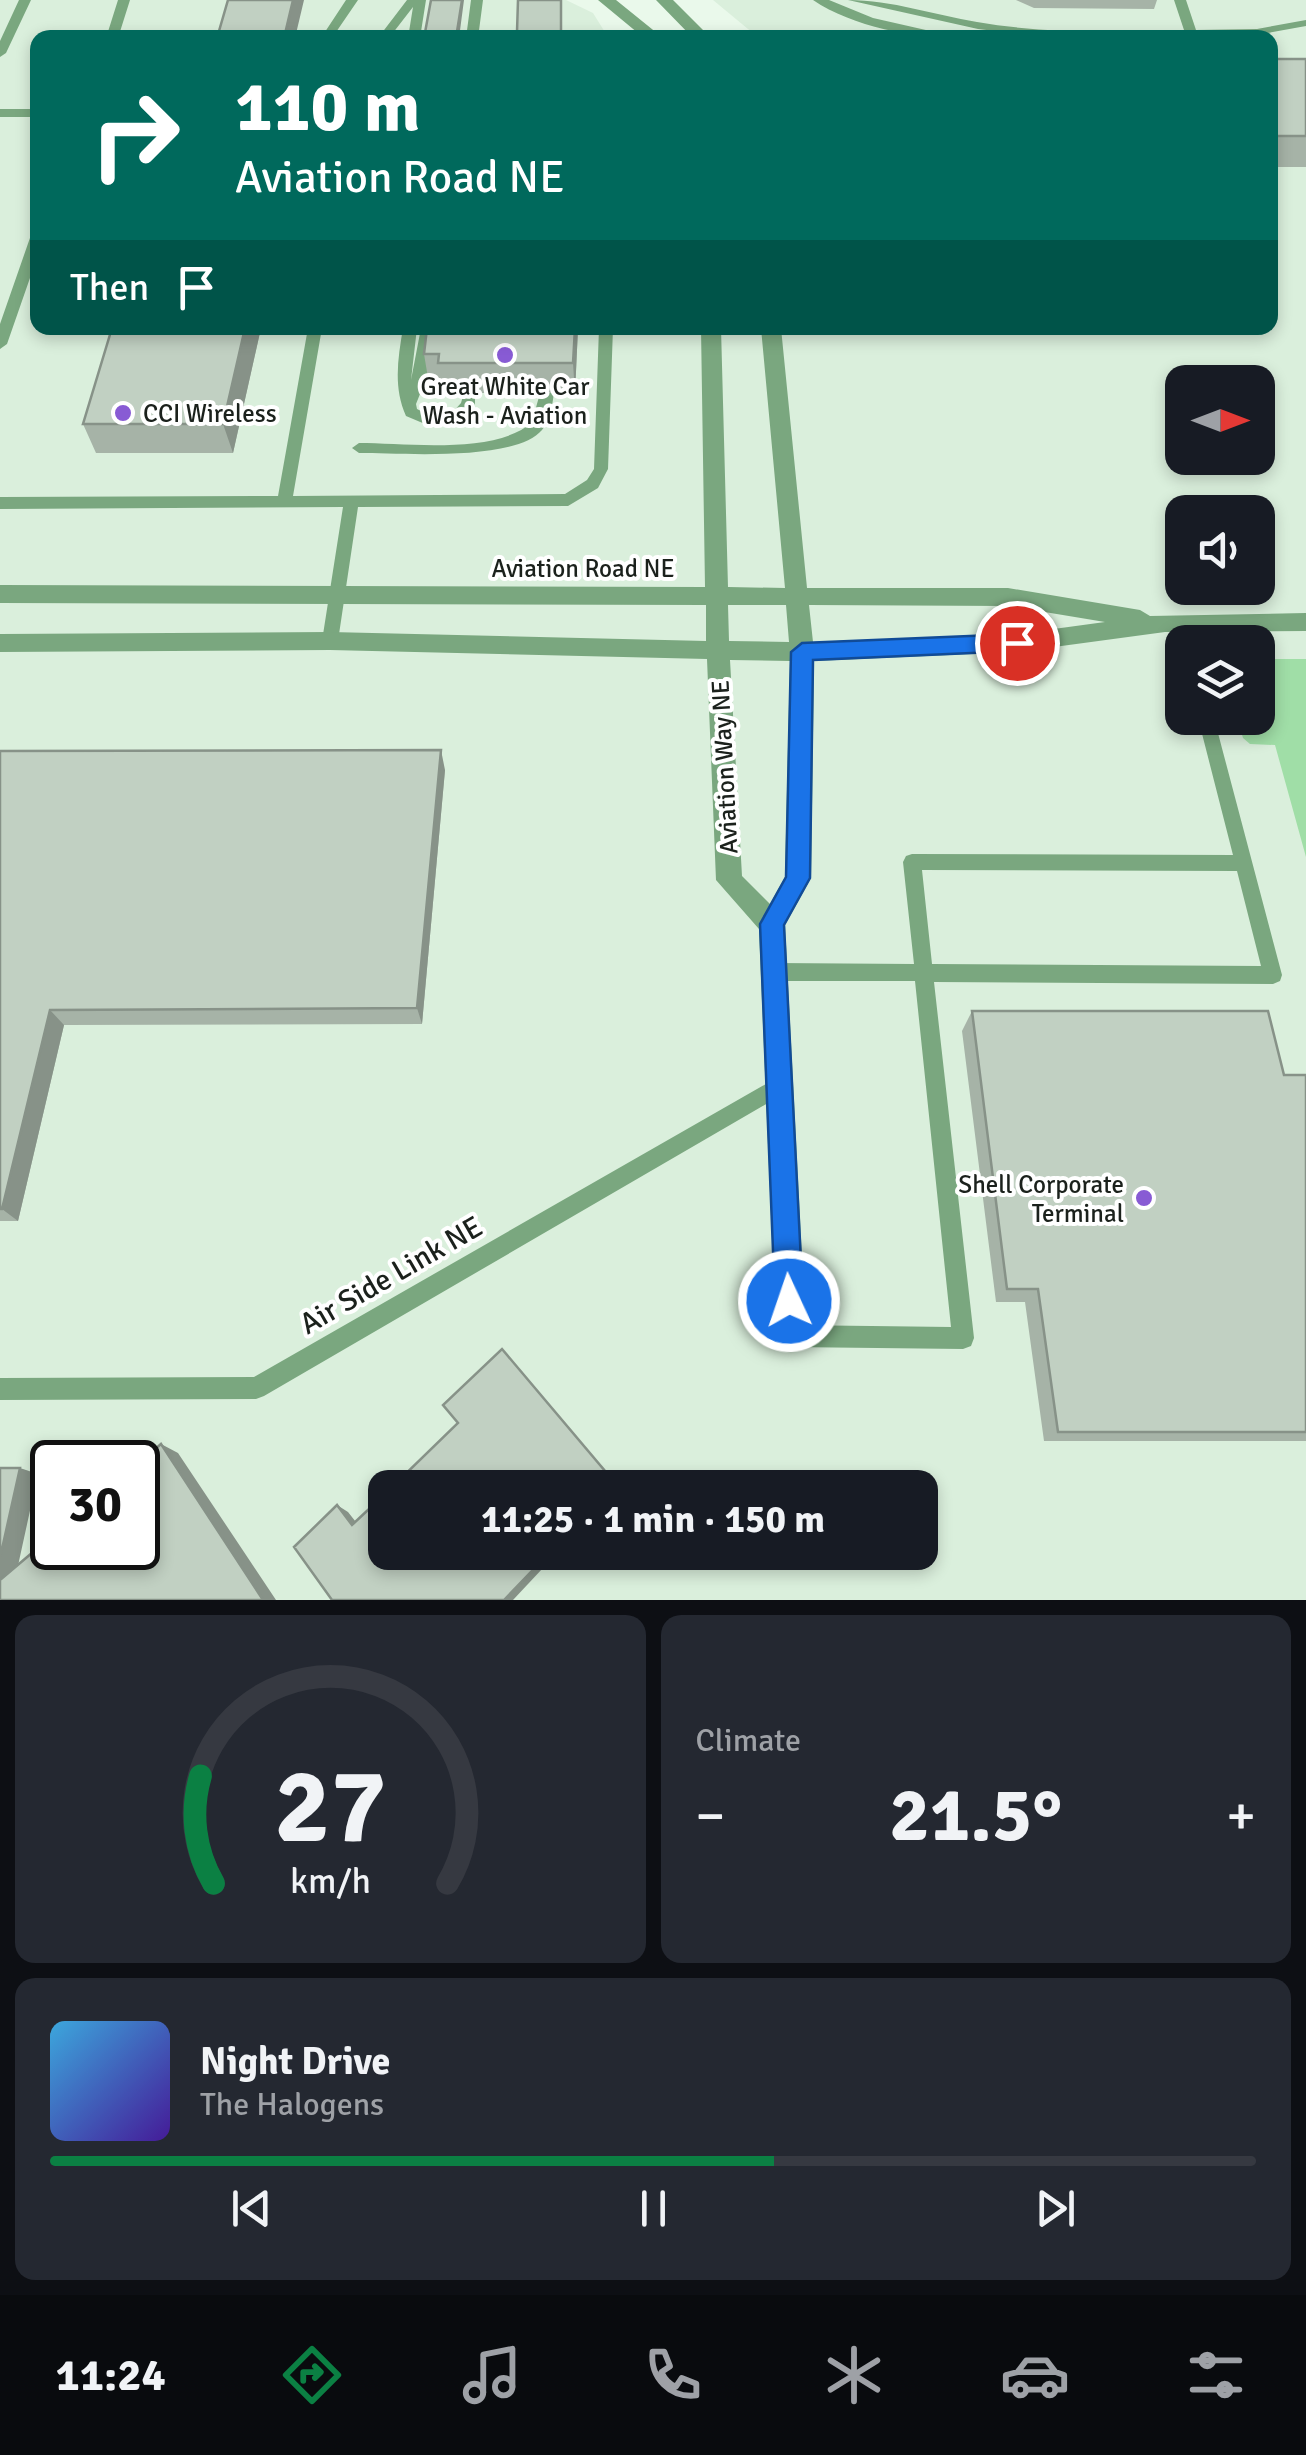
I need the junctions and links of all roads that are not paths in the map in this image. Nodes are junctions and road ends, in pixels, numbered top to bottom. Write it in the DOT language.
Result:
graph roads {
  1 [pos="26,0"];
  2 [pos="124,0"];
  3 [pos="352,0"];
  4 [pos="416,0"];
  5 [pos="476,0"];
  6 [pos="606,0"];
  7 [pos="664,0"];
  8 [pos="819,0"];
  9 [pos="854,0"];
  10 [pos="1180,0"];
  11 [pos="1306,23"];
  12 [pos="115,30"];
  13 [pos="331,30"];
  14 [pos="390,30"];
  15 [pos="414,30"];
  16 [pos="473,30"];
  17 [pos="644,30"];
  18 [pos="695,30"];
  19 [pos="916,30"];
  20 [pos="1015,30"];
  21 [pos="1191,30"];
  22 [pos="1268,30"];
  23 [pos="0,54"];
  24 [pos="0,112"];
  25 [pos="30,113"];
  26 [pos="30,258"];
  27 [pos="30,299"];
  28 [pos="15,300"];
  29 [pos="314,335"];
  30 [pos="409,335"];
  31 [pos="427,335"];
  32 [pos="606,335"];
  33 [pos="710,335"];
  34 [pos="772,335"];
  35 [pos="0,344"];
  36 [pos="470,393"];
  37 [pos="546,393"];
  38 [pos="408,405"];
  39 [pos="359,448"];
  40 [pos="351,501"];
  41 [pos="0,503"];
  42 [pos="284,503"];
  43 [pos="0,594"];
  44 [pos="719,594"];
  45 [pos="336,596"];
  46 [pos="799,596"];
  47 [pos="1306,622"];
  48 [pos="1258,625"];
  49 [pos="1165,627"];
  50 [pos="1165,631"];
  51 [pos="330,641"];
  52 [pos="0,642"];
  53 [pos="718,652"];
  54 [pos="802,652"];
  55 [pos="1210,735"];
  56 [pos="1243,863"];
  57 [pos="772,924"];
  58 [pos="774,972"];
  59 [pos="924,973"];
  60 [pos="778,1086"];
  61 [pos="791,1336"];
  62 [pos="0,1389"];
  1 -- 23 [label="lane"];
  2 -- 12 [label="lane"];
  3 -- 13 [label="lane"];
  4 -- 14 [label="lane"];
  4 -- 15 [label="lane"];
  5 -- 16 [label="lane"];
  6 -- 17 [label="street"];
  7 -- 18 [label="street"];
  8 -- 19 [label="lane"];
  9 -- 20 [label="lane"];
  10 -- 21 [label="lane"];
  11 -- 22 [label="lane"];
  24 -- 25 [label="lane"];
  26 -- 28 [label="lane"];
  27 -- 28 [label="lane"];
  28 -- 35 [label="lane"];
  29 -- 42 [label="lane"];
  30 -- 38 [label="lane"];
  31 -- 38 [label="lane"];
  32 -- 40 [label="lane"];
  33 -- 44 [label="street, Aviation Way NE"];
  34 -- 46 [label="street"];
  36 -- 38 [label="lane"];
  37 -- 39 [label="lane"];
  40 -- 42 [label="lane"];
  40 -- 45 [label="lane"];
  41 -- 42 [label="lane"];
  43 -- 45 [label="street, Aviation Road NE"];
  44 -- 45 [label="street, Aviation Road NE"];
  44 -- 46 [label="street, Aviation Road NE"];
  44 -- 53 [label="street, Aviation Way NE"];
  45 -- 51 [label="lane"];
  46 -- 49 [label="street, Aviation Road NE"];
  46 -- 54 [label="street"];
  47 -- 48 [label="street, Aviation Road NE"];
  50 -- 54 [label="street, Aviation Road NE"];
  51 -- 52 [label="street, Aviation Road NE"];
  51 -- 53 [label="street, Aviation Road NE"];
  53 -- 54 [label="street, Aviation Road NE"];
  53 -- 57 [label="street, Aviation Way NE"];
  54 -- 57 [label="street"];
  55 -- 56 [label="lane"];
  56 -- 59 [label="lane"];
  56 -- 59 [label="lane"];
  57 -- 58 [label="street"];
  58 -- 59 [label="lane"];
  58 -- 60 [label="street"];
  59 -- 61 [label="lane"];
  60 -- 61 [label="street"];
  60 -- 62 [label="lane, Air Side Link NE"];
}
